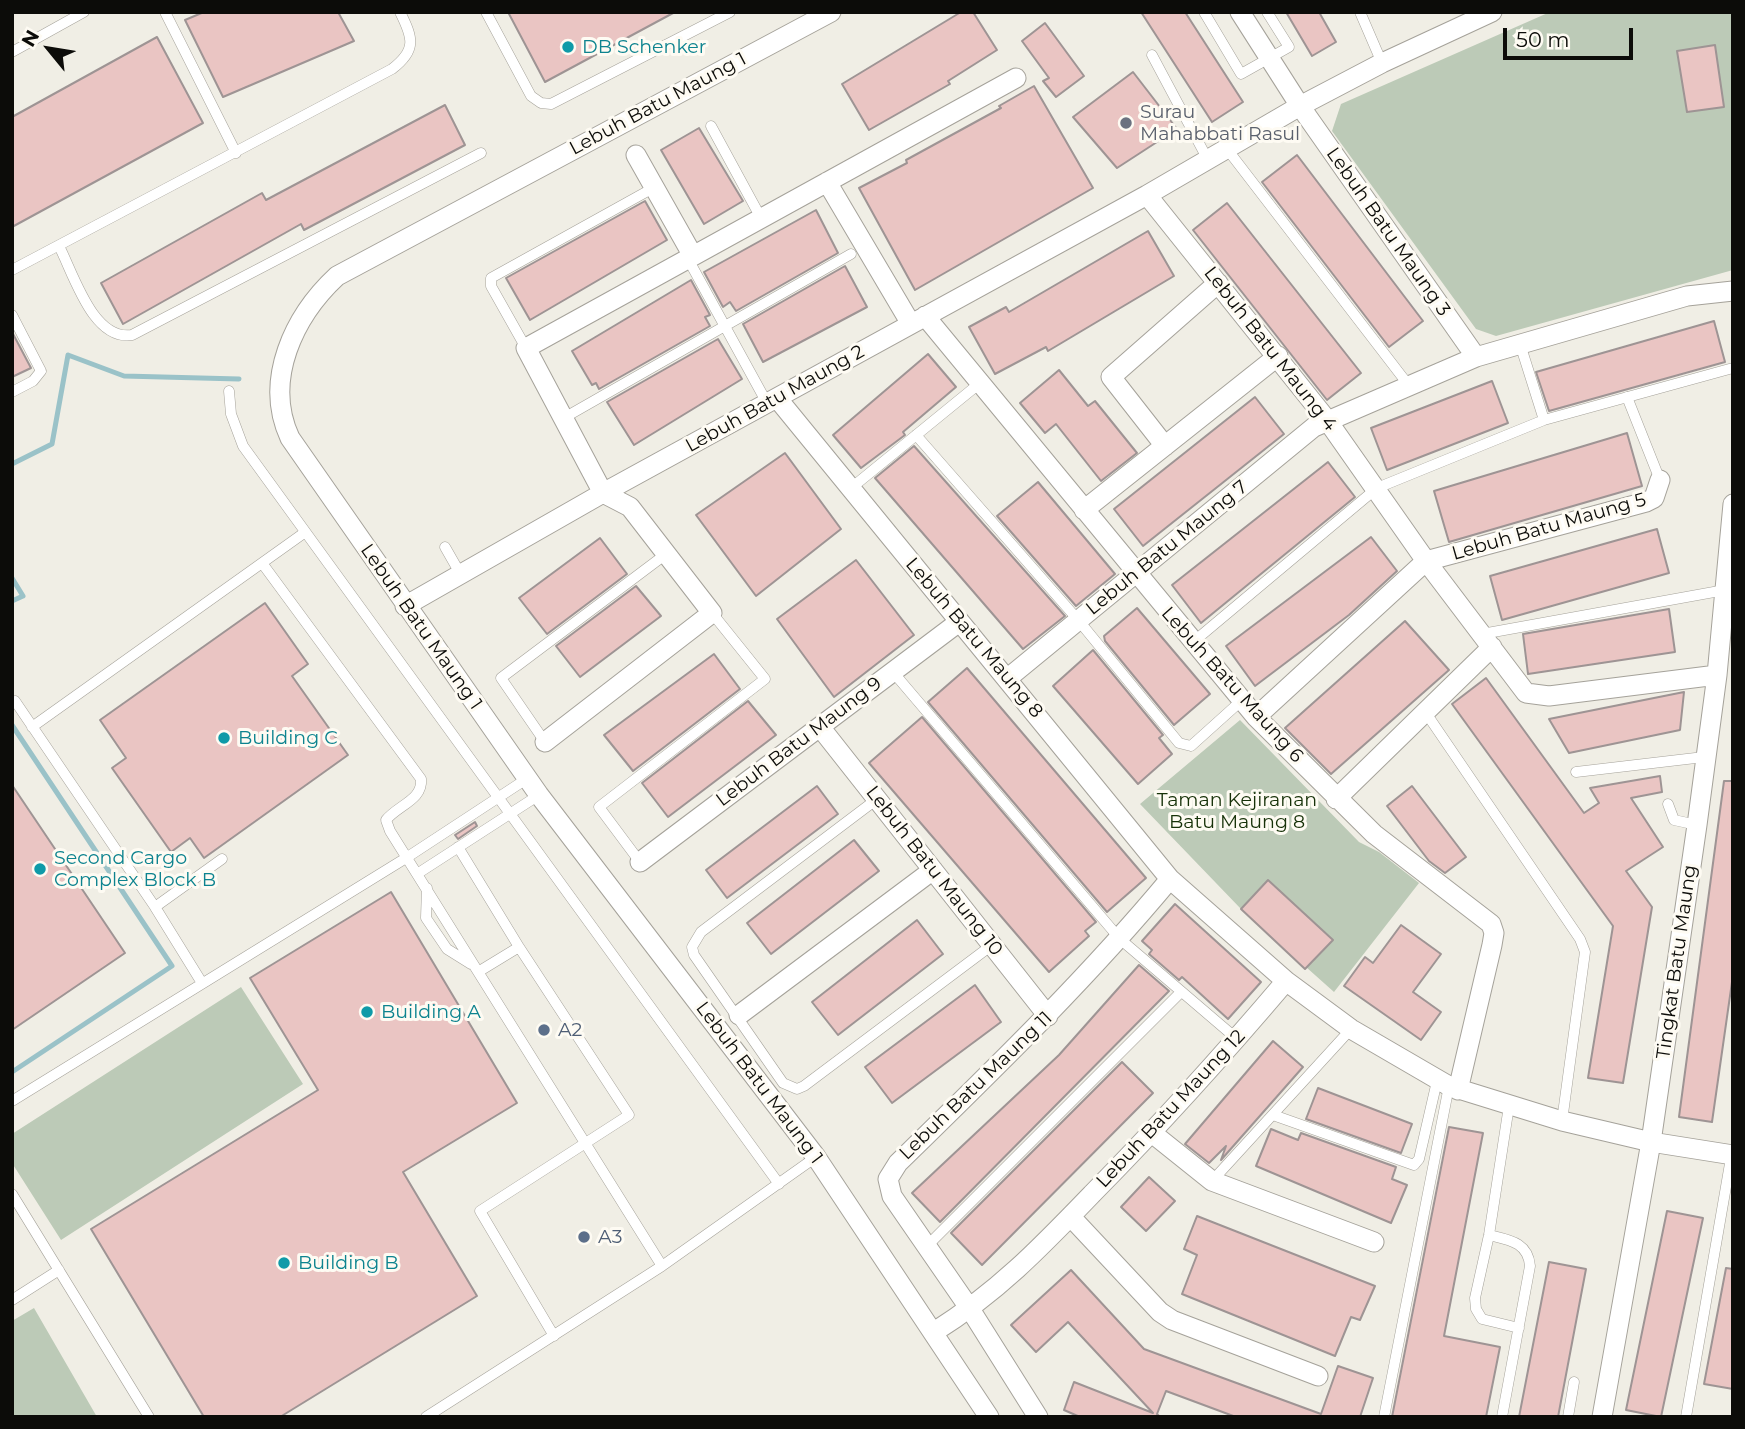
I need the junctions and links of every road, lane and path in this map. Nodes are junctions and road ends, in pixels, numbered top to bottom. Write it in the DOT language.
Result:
graph roads {
  1 [pos="83,12"];
  2 [pos="166,12"];
  3 [pos="400,12"];
  4 [pos="486,12"];
  5 [pos="730,12"];
  6 [pos="831,12"];
  7 [pos="1205,12"];
  8 [pos="1240,12"];
  9 [pos="1267,12"];
  10 [pos="1360,12"];
  11 [pos="1492,12"];
  12 [pos="1458,19"];
  13 [pos="12,52"];
  14 [pos="1152,55"];
  15 [pos="1269,59"];
  16 [pos="1382,63"];
  17 [pos="1016,78"];
  18 [pos="1300,106"];
  19 [pos="711,125"];
  20 [pos="1227,149"];
  21 [pos="236,153"];
  22 [pos="481,153"];
  23 [pos="636,155"];
  24 [pos="1208,160"];
  25 [pos="827,182"];
  26 [pos="654,187"];
  27 [pos="1147,195"];
  28 [pos="761,218"];
  29 [pos="59,246"];
  30 [pos="852,254"];
  31 [pos="690,257"];
  32 [pos="12,270"];
  33 [pos="1218,283"];
  34 [pos="1733,290"];
  35 [pos="12,315"];
  36 [pos="918,320"];
  37 [pos="725,326"];
  38 [pos="1520,344"];
  39 [pos="526,348"];
  40 [pos="1278,356"];
  41 [pos="1476,357"];
  42 [pos="1733,368"];
  43 [pos="980,383"];
  44 [pos="1410,388"];
  45 [pos="229,391"];
  46 [pos="12,392"];
  47 [pos="1627,397"];
  48 [pos="772,401"];
  49 [pos="562,419"];
  50 [pos="1327,420"];
  51 [pos="1544,420"];
  52 [pos="916,435"];
  53 [pos="1165,446"];
  54 [pos="1660,480"];
  55 [pos="1377,488"];
  56 [pos="850,489"];
  57 [pos="603,493"];
  58 [pos="1733,504"];
  59 [pos="1084,510"];
  60 [pos="1732,525"];
  61 [pos="304,533"];
  62 [pos="444,547"];
  63 [pos="667,554"];
  64 [pos="1426,561"];
  65 [pos="262,563"];
  66 [pos="1135,574"];
  67 [pos="461,575"];
  68 [pos="1725,590"];
  69 [pos="405,606"];
  70 [pos="712,612"];
  71 [pos="1079,621"];
  72 [pos="959,622"];
  73 [pos="1487,640"];
  74 [pos="1192,643"];
  75 [pos="892,672"];
  76 [pos="1717,675"];
  77 [pos="1008,678"];
  78 [pos="15,701"];
  79 [pos="1241,701"];
  80 [pos="1426,713"];
  81 [pos="1256,717"];
  82 [pos="32,727"];
  83 [pos="820,727"];
  84 [pos="545,742"];
  85 [pos="1704,757"];
  86 [pos="1576,772"];
  87 [pos="528,778"];
  88 [pos="540,794"];
  89 [pos="497,799"];
  90 [pos="878,799"];
  91 [pos="1336,799"];
  92 [pos="1668,804"];
  93 [pos="508,814"];
  94 [pos="1697,824"];
  95 [pos="458,847"];
  96 [pos="406,858"];
  97 [pos="222,859"];
  98 [pos="640,862"];
  99 [pos="933,870"];
  100 [pos="417,874"];
  101 [pos="1170,879"];
  102 [pos="427,888"];
  103 [pos="155,907"];
  104 [pos="1121,939"];
  105 [pos="992,945"];
  106 [pos="519,947"];
  107 [pos="476,969"];
  108 [pos="1286,981"];
  109 [pos="202,983"];
  110 [pos="1181,992"];
  111 [pos="739,1015"];
  112 [pos="1048,1016"];
  113 [pos="1351,1029"];
  114 [pos="1237,1039"];
  115 [pos="1448,1086"];
  116 [pos="12,1101"];
  117 [pos="1509,1107"];
  118 [pos="1273,1115"];
  119 [pos="1562,1121"];
  120 [pos="1152,1133"];
  121 [pos="1651,1142"];
  122 [pos="585,1144"];
  123 [pos="1733,1148"];
  124 [pos="1732,1155"];
  125 [pos="816,1157"];
  126 [pos="1212,1181"];
  127 [pos="779,1184"];
  128 [pos="12,1194"];
  129 [pos="1071,1217"];
  130 [pos="1489,1235"];
  131 [pos="1374,1242"];
  132 [pos="926,1247"];
  133 [pos="662,1266"];
  134 [pos="59,1270"];
  135 [pos="12,1300"];
  136 [pos="970,1309"];
  137 [pos="1519,1328"];
  138 [pos="934,1332"];
  139 [pos="554,1336"];
  140 [pos="1318,1376"];
  141 [pos="1574,1382"];
  142 [pos="149,1417"];
  143 [pos="426,1417"];
  144 [pos="989,1417"];
  145 [pos="1038,1417"];
  146 [pos="1384,1417"];
  147 [pos="1502,1417"];
  148 [pos="1567,1417"];
  149 [pos="1602,1417"];
  150 [pos="1686,1417"];
  1 -- 13 [label="lane"];
  2 -- 21 [label="lane"];
  3 -- 21 [label="lane"];
  4 -- 5 [label="lane"];
  6 -- 69 [label="street, Lebuh Batu Maung 1"];
  7 -- 15 [label="lane"];
  8 -- 15 [label="street, Lebuh Batu Maung 3"];
  9 -- 15 [label="lane"];
  10 -- 16 [label="lane"];
  11 -- 12 [label="street"];
  12 -- 16 [label="street"];
  14 -- 24 [label="lane"];
  15 -- 18 [label="street, Lebuh Batu Maung 3"];
  16 -- 18 [label="street"];
  17 -- 25 [label="street"];
  18 -- 20 [label="street"];
  18 -- 41 [label="street, Lebuh Batu Maung 3"];
  19 -- 28 [label="lane"];
  20 -- 24 [label="street"];
  20 -- 44 [label="lane"];
  21 -- 29 [label="lane"];
  22 -- 29 [label="lane"];
  23 -- 26 [label="street"];
  24 -- 27 [label="street"];
  25 -- 28 [label="street"];
  25 -- 36 [label="street, Lebuh Batu Maung 6"];
  26 -- 31 [label="street"];
  26 -- 39 [label="lane"];
  27 -- 33 [label="street, Lebuh Batu Maung 4"];
  27 -- 36 [label="street, Lebuh Batu Maung 2"];
  28 -- 31 [label="street"];
  29 -- 32 [label="lane"];
  30 -- 37 [label="lane"];
  31 -- 37 [label="lane"];
  31 -- 39 [label="street"];
  33 -- 40 [label="street, Lebuh Batu Maung 4"];
  33 -- 53 [label="street"];
  34 -- 38 [label="street"];
  35 -- 46 [label="lane"];
  36 -- 43 [label="street, Lebuh Batu Maung 6"];
  36 -- 48 [label="street, Lebuh Batu Maung 2"];
  37 -- 48 [label="lane"];
  37 -- 49 [label="lane"];
  38 -- 41 [label="street"];
  38 -- 51 [label="lane"];
  39 -- 49 [label="street"];
  40 -- 50 [label="street, Lebuh Batu Maung 4"];
  40 -- 53 [label="street"];
  41 -- 44 [label="street"];
  42 -- 47 [label="lane"];
  43 -- 52 [label="lane"];
  43 -- 59 [label="street, Lebuh Batu Maung 6"];
  44 -- 50 [label="street"];
  45 -- 61 [label="lane"];
  47 -- 51 [label="lane"];
  47 -- 54 [label="lane"];
  48 -- 56 [label="street, Lebuh Batu Maung 8"];
  48 -- 57 [label="street, Lebuh Batu Maung 2"];
  49 -- 57 [label="street"];
  50 -- 55 [label="street, Lebuh Batu Maung 4"];
  50 -- 66 [label="street, Lebuh Batu Maung 7"];
  51 -- 55 [label="lane"];
  52 -- 56 [label="lane"];
  52 -- 71 [label="lane"];
  53 -- 59 [label="street"];
  54 -- 64 [label="street, Lebuh Batu Maung 5"];
  55 -- 64 [label="street, Lebuh Batu Maung 4"];
  55 -- 74 [label="lane"];
  56 -- 72 [label="street, Lebuh Batu Maung 8"];
  57 -- 63 [label="street"];
  57 -- 67 [label="street, Lebuh Batu Maung 2"];
  58 -- 60 [label="street, Tingkat Batu Maung"];
  59 -- 66 [label="street, Lebuh Batu Maung 6"];
  60 -- 68 [label="street, Tingkat Batu Maung"];
  61 -- 65 [label="lane"];
  61 -- 89 [label="lane"];
  62 -- 67 [label="lane"];
  63 -- 70 [label="street"];
  63 -- 84 [label="lane"];
  64 -- 73 [label="street, Lebuh Batu Maung 4"];
  64 -- 81 [label="street"];
  65 -- 82 [label="lane"];
  65 -- 96 [label="lane"];
  66 -- 71 [label="street, Lebuh Batu Maung 7"];
  66 -- 74 [label="street, Lebuh Batu Maung 6"];
  67 -- 69 [label="street, Lebuh Batu Maung 2"];
  68 -- 73 [label="lane"];
  68 -- 76 [label="street, Tingkat Batu Maung"];
  69 -- 87 [label="street, Lebuh Batu Maung 1"];
  70 -- 84 [label="street"];
  70 -- 98 [label="lane"];
  71 -- 77 [label="street, Lebuh Batu Maung 7"];
  71 -- 79 [label="lane"];
  72 -- 75 [label="street, Lebuh Batu Maung 9"];
  72 -- 77 [label="street, Lebuh Batu Maung 8"];
  73 -- 76 [label="street, Lebuh Batu Maung 4"];
  73 -- 80 [label="street"];
  74 -- 79 [label="street, Lebuh Batu Maung 6"];
  75 -- 83 [label="street, Lebuh Batu Maung 9"];
  75 -- 104 [label="lane"];
  76 -- 85 [label="street, Tingkat Batu Maung"];
  77 -- 101 [label="street, Lebuh Batu Maung 8"];
  78 -- 82 [label="lane"];
  79 -- 81 [label="street, Lebuh Batu Maung 6"];
  80 -- 91 [label="street"];
  80 -- 119 [label="lane"];
  81 -- 91 [label="street, Lebuh Batu Maung 6"];
  82 -- 103 [label="lane"];
  83 -- 90 [label="street, Lebuh Batu Maung 10"];
  83 -- 98 [label="street, Lebuh Batu Maung 9"];
  85 -- 86 [label="lane"];
  85 -- 94 [label="street, Tingkat Batu Maung"];
  87 -- 88 [label="street, Lebuh Batu Maung 1"];
  87 -- 89 [label="lane"];
  88 -- 93 [label="lane"];
  88 -- 125 [label="street, Lebuh Batu Maung 1"];
  89 -- 93 [label="lane"];
  89 -- 96 [label="lane"];
  90 -- 99 [label="street, Lebuh Batu Maung 10"];
  90 -- 111 [label="lane"];
  91 -- 115 [label="street, Lebuh Batu Maung 6"];
  92 -- 94 [label="lane"];
  93 -- 95 [label="lane"];
  93 -- 127 [label="lane"];
  94 -- 121 [label="street, Tingkat Batu Maung"];
  95 -- 100 [label="lane"];
  95 -- 106 [label="lane"];
  96 -- 100 [label="lane"];
  96 -- 109 [label="lane"];
  97 -- 103 [label="lane"];
  99 -- 105 [label="street, Lebuh Batu Maung 10"];
  99 -- 111 [label="street"];
  100 -- 102 [label="lane"];
  101 -- 104 [label="street, Lebuh Batu Maung 11"];
  101 -- 108 [label="street"];
  102 -- 107 [label="lane"];
  102 -- 107 [label="lane"];
  103 -- 109 [label="lane"];
  104 -- 110 [label="lane"];
  104 -- 112 [label="street, Lebuh Batu Maung 11"];
  105 -- 111 [label="lane"];
  105 -- 112 [label="street, Lebuh Batu Maung 10"];
  106 -- 107 [label="lane"];
  106 -- 122 [label="lane"];
  107 -- 122 [label="lane"];
  108 -- 113 [label="street"];
  108 -- 114 [label="street, Lebuh Batu Maung 12"];
  109 -- 116 [label="lane"];
  110 -- 114 [label="lane"];
  110 -- 132 [label="lane"];
  112 -- 132 [label="street, Lebuh Batu Maung 11"];
  113 -- 115 [label="street"];
  113 -- 118 [label="lane"];
  114 -- 120 [label="street, Lebuh Batu Maung 12"];
  115 -- 117 [label="street"];
  115 -- 118 [label="lane"];
  115 -- 146 [label="lane"];
  117 -- 119 [label="street"];
  117 -- 130 [label="lane"];
  118 -- 126 [label="lane"];
  119 -- 121 [label="street"];
  120 -- 126 [label="street"];
  120 -- 129 [label="street, Lebuh Batu Maung 12"];
  121 -- 124 [label="street"];
  121 -- 149 [label="street, Tingkat Batu Maung"];
  122 -- 133 [label="lane"];
  122 -- 139 [label="lane"];
  123 -- 124 [label="lane"];
  124 -- 150 [label="lane"];
  125 -- 127 [label="lane"];
  125 -- 138 [label="street, Lebuh Batu Maung 1"];
  126 -- 131 [label="street"];
  127 -- 133 [label="lane"];
  128 -- 134 [label="lane"];
  129 -- 136 [label="street, Lebuh Batu Maung 12"];
  129 -- 140 [label="street"];
  130 -- 137 [label="lane"];
  130 -- 137 [label="lane"];
  132 -- 136 [label="street, Lebuh Batu Maung 11"];
  133 -- 139 [label="lane"];
  134 -- 135 [label="lane"];
  134 -- 142 [label="lane"];
  136 -- 138 [label="street, Lebuh Batu Maung 12"];
  136 -- 145 [label="street, Lebuh Batu Maung 11"];
  137 -- 147 [label="lane"];
  138 -- 144 [label="street, Lebuh Batu Maung 1"];
  139 -- 143 [label="lane"];
  141 -- 148 [label="lane"];
}
